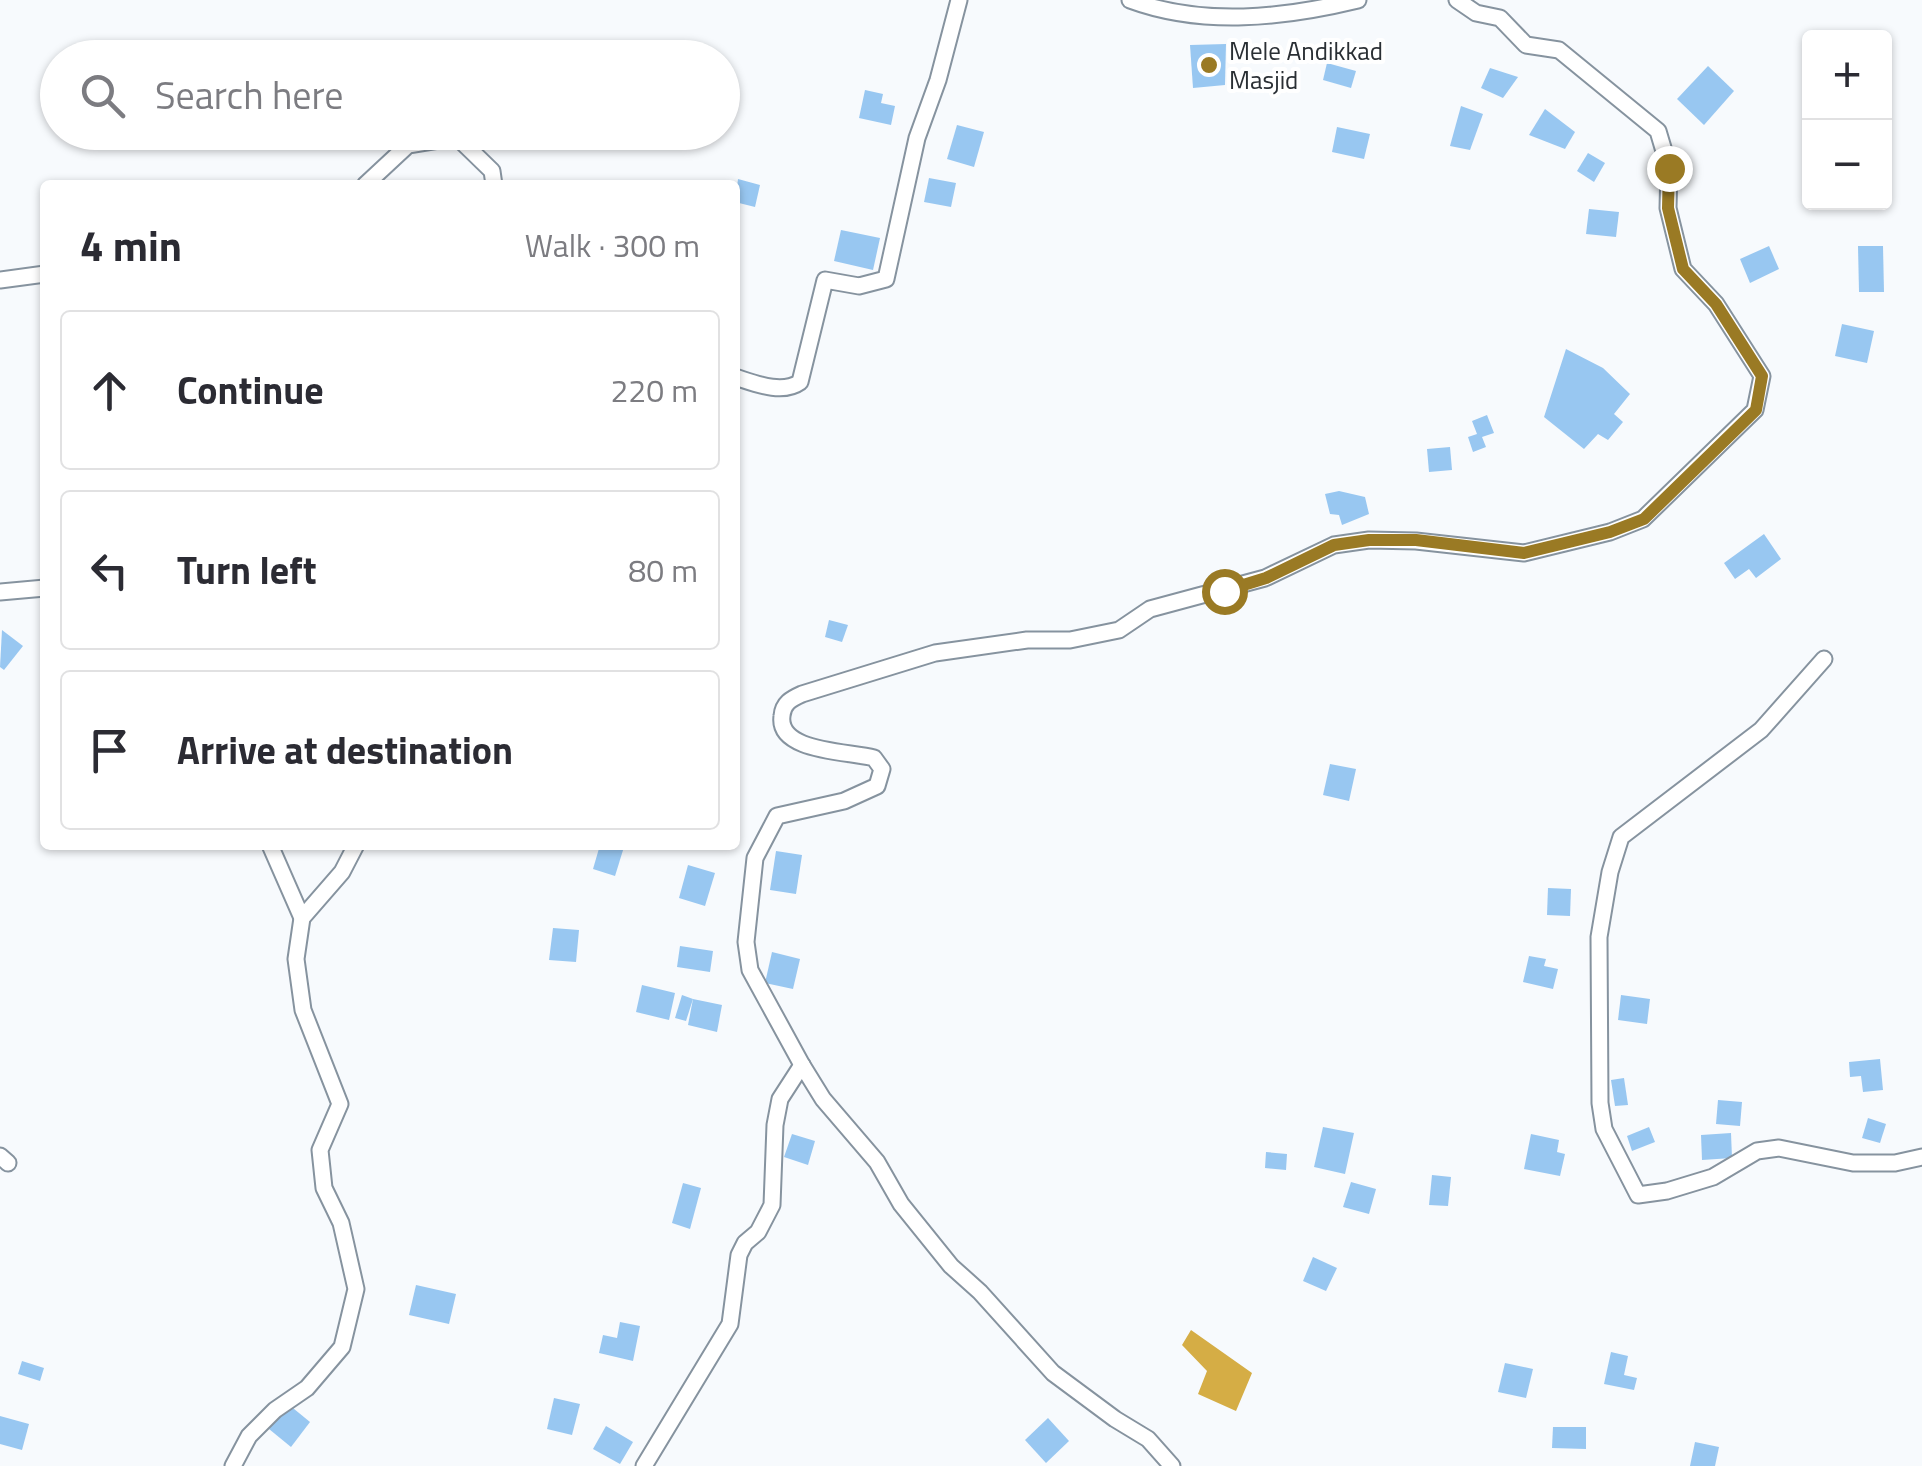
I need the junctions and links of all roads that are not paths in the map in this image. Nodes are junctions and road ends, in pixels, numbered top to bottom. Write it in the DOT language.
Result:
graph roads {
  1 [pos="959,0"];
  2 [pos="1130,0"];
  3 [pos="1358,0"];
  4 [pos="1457,0"];
  5 [pos="403,150"];
  6 [pos="471,150"];
  7 [pos="370,180"];
  8 [pos="493,180"];
  9 [pos="40,275"];
  10 [pos="0,280"];
  11 [pos="740,379"];
  12 [pos="40,588"];
  13 [pos="0,592"];
  14 [pos="1824,658"];
  15 [pos="272,850"];
  16 [pos="353,850"];
  17 [pos="302,918"];
  18 [pos="802,1065"];
  19 [pos="1922,1157"];
  20 [pos="233,1466"];
  21 [pos="644,1466"];
  22 [pos="1172,1466"];
  1 -- 11 [label="street"];
  2 -- 3 [label="street"];
  4 -- 18 [label="street"];
  5 -- 7 [label="street"];
  6 -- 8 [label="street"];
  9 -- 10 [label="street"];
  12 -- 13 [label="street"];
  14 -- 19 [label="street"];
  15 -- 17 [label="street"];
  16 -- 17 [label="street"];
  17 -- 20 [label="street"];
  18 -- 21 [label="street"];
  18 -- 22 [label="street"];
}
